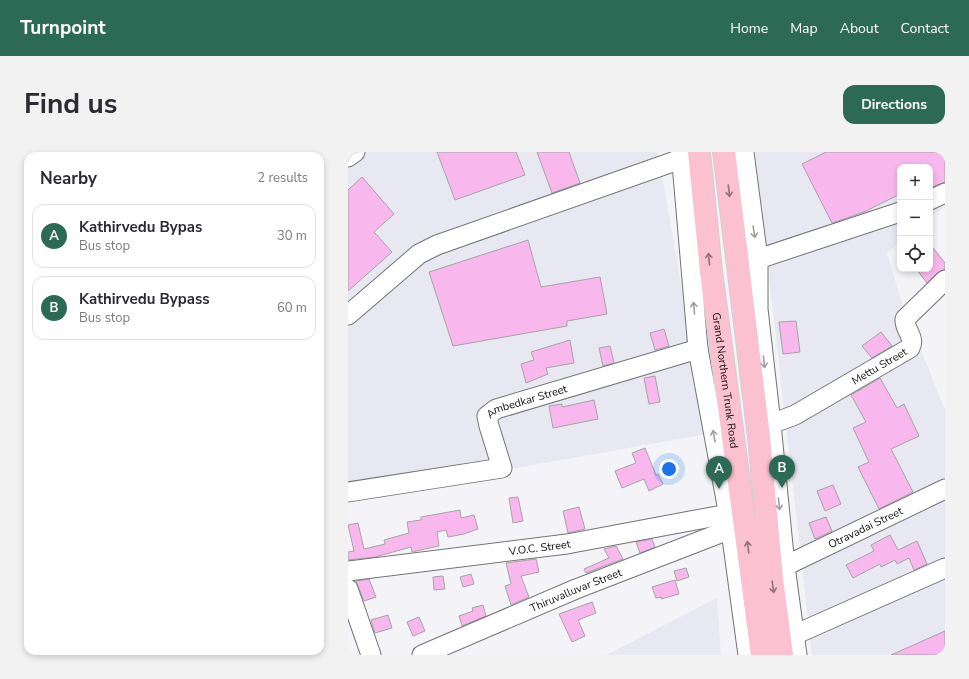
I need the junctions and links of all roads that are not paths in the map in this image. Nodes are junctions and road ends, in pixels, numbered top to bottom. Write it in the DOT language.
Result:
graph roads {
  1 [pos="355,152"];
  2 [pos="724,152"];
  3 [pos="744,152"];
  4 [pos="687,154"];
  5 [pos="348,158"];
  6 [pos="945,193"];
  7 [pos="933,199"];
  8 [pos="897,213"];
  9 [pos="758,259"];
  10 [pos="945,280"];
  11 [pos="348,315"];
  12 [pos="698,349"];
  13 [pos="765,430"];
  14 [pos="945,489"];
  15 [pos="348,492"];
  16 [pos="730,522"];
  17 [pos="785,566"];
  18 [pos="945,568"];
  19 [pos="348,571"];
  20 [pos="348,590"];
  21 [pos="794,635"];
  22 [pos="372,655"];
  23 [pos="422,655"];
  24 [pos="748,655"];
  25 [pos="762,655"];
  26 [pos="782,655"];
  27 [pos="797,655"];
  1 -- 5 [label="street"];
  2 -- 13 [label="highway, one-way"];
  3 -- 9 [label="street, one-way"];
  4 -- 11 [label="street"];
  12 -- 4 [label="street, one-way"];
  25 -- 4 [label="highway, Grand Northern Trunk Road, one-way"];
  6 -- 7 [label="street"];
  8 -- 9 [label="street"];
  9 -- 13 [label="street, one-way"];
  10 -- 13 [label="street, Mettu Street"];
  12 -- 15 [label="street, Ambedkar Street"];
  16 -- 12 [label="street, one-way"];
  13 -- 17 [label="street, one-way"];
  13 -- 26 [label="highway, one-way"];
  14 -- 17 [label="street, Otravadai Street"];
  16 -- 19 [label="street, V.O.C. Street"];
  16 -- 23 [label="street, Thiruvalluvar Street"];
  16 -- 24 [label="street"];
  17 -- 21 [label="street"];
  18 -- 21 [label="street"];
  20 -- 22 [label="street"];
  21 -- 27 [label="street"];
}
